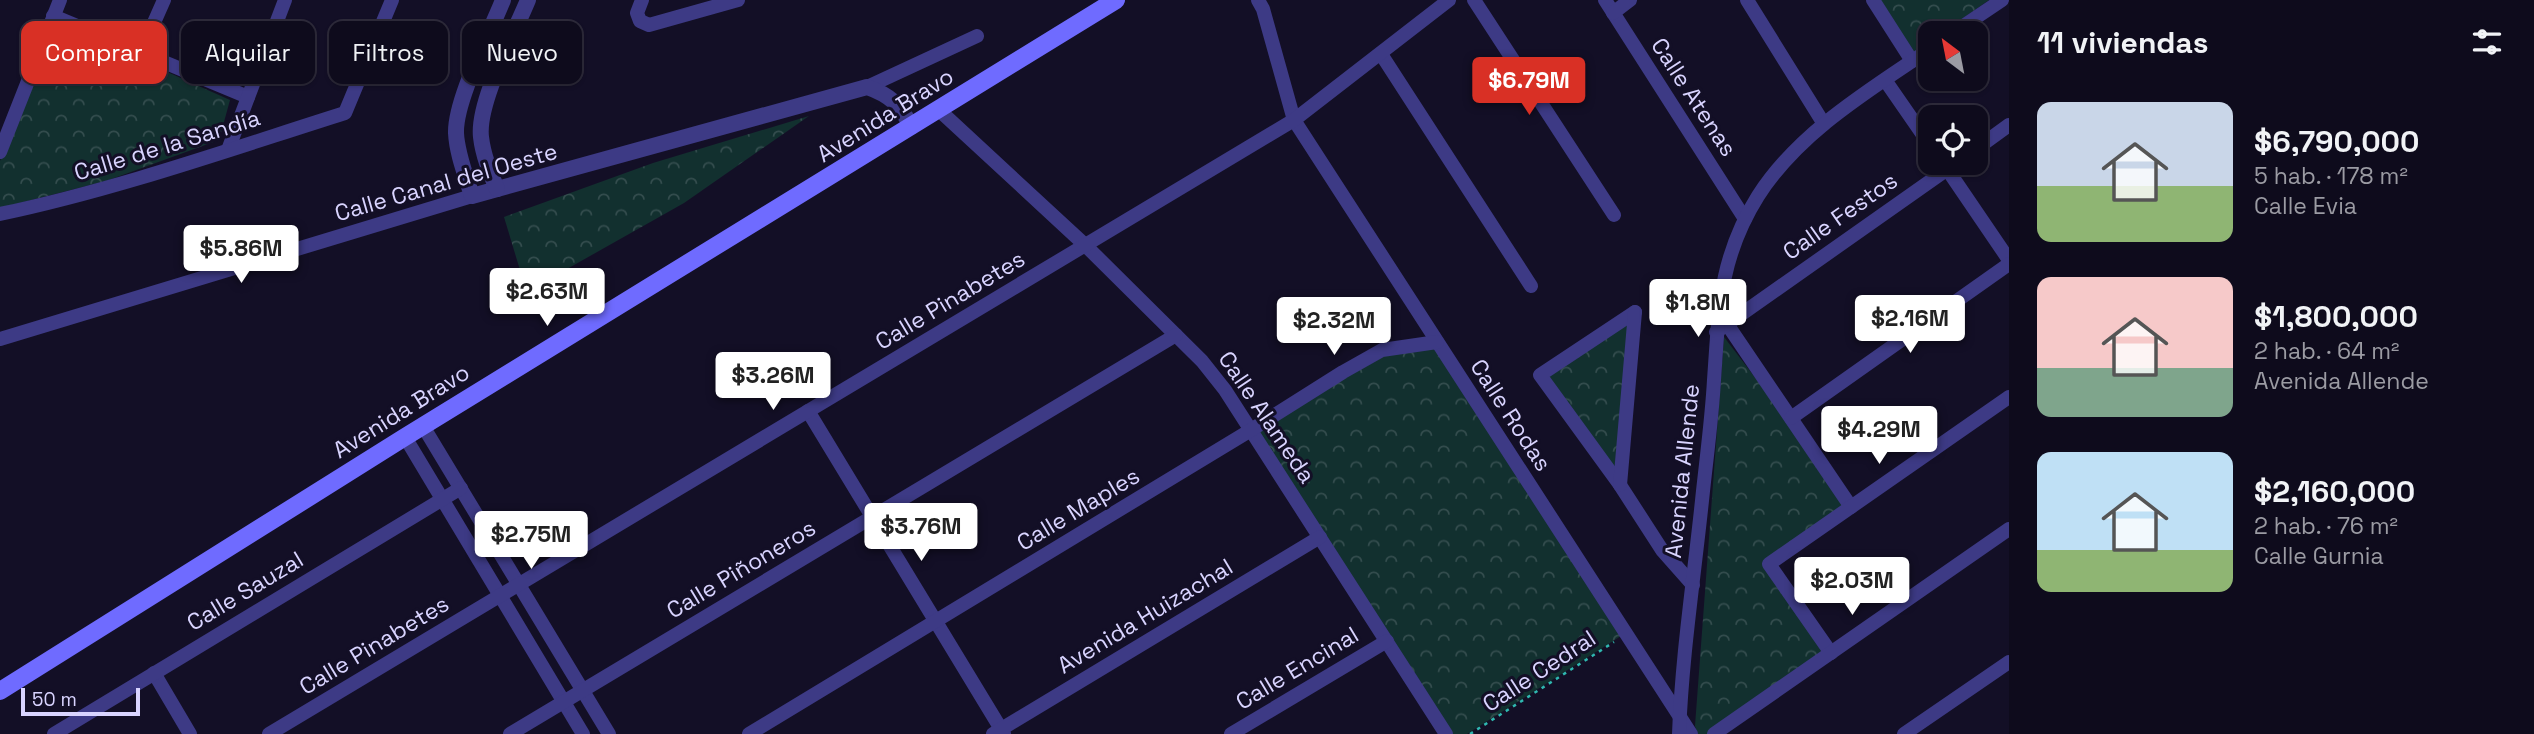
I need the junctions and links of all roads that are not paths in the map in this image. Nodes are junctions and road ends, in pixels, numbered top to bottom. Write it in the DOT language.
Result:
graph roads {
  1 [pos="60,0"];
  2 [pos="164,0"];
  3 [pos="285,0"];
  4 [pos="392,0"];
  5 [pos="503,0"];
  6 [pos="528,0"];
  7 [pos="642,0"];
  8 [pos="738,0"];
  9 [pos="1116,0"];
  10 [pos="1449,0"];
  11 [pos="1474,0"];
  12 [pos="1605,0"];
  13 [pos="1630,0"];
  14 [pos="1746,0"];
  15 [pos="1873,0"];
  16 [pos="2002,0"];
  17 [pos="1265,3"];
  18 [pos="1613,13"];
  19 [pos="53,16"];
  20 [pos="65,21"];
  21 [pos="155,21"];
  22 [pos="1971,21"];
  23 [pos="977,36"];
  24 [pos="1381,54"];
  25 [pos="1918,57"];
  26 [pos="1912,61"];
  27 [pos="167,63"];
  28 [pos="1885,80"];
  29 [pos="867,87"];
  30 [pos="248,97"];
  31 [pos="939,110"];
  32 [pos="1294,120"];
  33 [pos="1824,124"];
  34 [pos="2009,125"];
  35 [pos="911,127"];
  36 [pos="1918,128"];
  37 [pos="1988,140"];
  38 [pos="228,150"];
  39 [pos="0,152"];
  40 [pos="1934,175"];
  41 [pos="1955,175"];
  42 [pos="496,189"];
  43 [pos="472,196"];
  44 [pos="0,214"];
  45 [pos="1614,215"];
  46 [pos="1745,219"];
  47 [pos="1085,245"];
  48 [pos="2007,254"];
  49 [pos="1531,286"];
  50 [pos="1722,328"];
  51 [pos="1176,335"];
  52 [pos="0,339"];
  53 [pos="1437,342"];
  54 [pos="2009,397"];
  55 [pos="808,411"];
  56 [pos="1791,418"];
  57 [pos="423,426"];
  58 [pos="1251,430"];
  59 [pos="405,437"];
  60 [pos="1620,485"];
  61 [pos="461,488"];
  62 [pos="442,499"];
  63 [pos="1851,507"];
  64 [pos="872,517"];
  65 [pos="2009,529"];
  66 [pos="1320,537"];
  67 [pos="519,585"];
  68 [pos="1693,585"];
  69 [pos="500,596"];
  70 [pos="936,621"];
  71 [pos="1387,641"];
  72 [pos="1831,653"];
  73 [pos="2009,662"];
  74 [pos="154,673"];
  75 [pos="583,690"];
  76 [pos="0,691"];
  77 [pos="564,702"];
  78 [pos="1680,717"];
  79 [pos="999,732"];
  80 [pos="54,734"];
  81 [pos="190,734"];
  82 [pos="269,734"];
  83 [pos="510,734"];
  84 [pos="583,734"];
  85 [pos="609,734"];
  86 [pos="749,734"];
  87 [pos="1231,734"];
  88 [pos="1446,734"];
  89 [pos="1679,734"];
  90 [pos="1691,734"];
  91 [pos="1714,734"];
  92 [pos="1904,734"];
  1 -- 19 [label="street"];
  2 -- 21 [label="street"];
  3 -- 30 [label="street"];
  4 -- 38 [label="street, Calle de la Sandía"];
  5 -- 43 [label="street"];
  6 -- 42 [label="street"];
  7 -- 8 [label="street"];
  9 -- 31 [label="main road, Avenida Bravo"];
  10 -- 24 [label="street, Calle Pinabetes"];
  11 -- 45 [label="street"];
  12 -- 18 [label="street, Calle Atenas"];
  13 -- 18 [label="street"];
  14 -- 33 [label="street"];
  15 -- 26 [label="street"];
  16 -- 22 [label="street"];
  17 -- 32 [label="street, Calle Rodas"];
  18 -- 46 [label="street, Calle Atenas"];
  19 -- 20 [label="street"];
  19 -- 39 [label="street"];
  23 -- 29 [label="street, Calle Canal del Oeste"];
  24 -- 32 [label="street, Calle Pinabetes"];
  24 -- 49 [label="street"];
  25 -- 26 [label="street, Avenida Allende"];
  26 -- 28 [label="street, Avenida Allende"];
  27 -- 30 [label="street"];
  28 -- 33 [label="street, Avenida Allende"];
  28 -- 36 [label="street"];
  29 -- 35 [label="street"];
  29 -- 42 [label="street, Calle Canal del Oeste"];
  30 -- 38 [label="street"];
  31 -- 35 [label="main road, Avenida Bravo"];
  31 -- 47 [label="street, Calle Alameda"];
  32 -- 47 [label="street, Calle Pinabetes"];
  32 -- 53 [label="street, Calle Rodas"];
  33 -- 46 [label="street, Avenida Allende"];
  34 -- 37 [label="street"];
  35 -- 57 [label="main road, Avenida Bravo"];
  38 -- 44 [label="street, Calle de la Sandía"];
  40 -- 50 [label="street, Calle Festos"];
  41 -- 48 [label="street"];
  42 -- 43 [label="street, Calle Canal del Oeste"];
  43 -- 52 [label="street, Calle Canal del Oeste"];
  46 -- 50 [label="street, Avenida Allende"];
  47 -- 51 [label="street, Calle Alameda"];
  47 -- 55 [label="street, Calle Pinabetes"];
  48 -- 56 [label="street"];
  50 -- 56 [label="street"];
  50 -- 68 [label="street, Avenida Allende"];
  51 -- 58 [label="street, Calle Alameda"];
  51 -- 64 [label="street, Calle Piñoneros"];
  53 -- 58 [label="street, Calle Maples"];
  53 -- 78 [label="street, Calle Rodas"];
  54 -- 63 [label="street"];
  55 -- 64 [label="street"];
  55 -- 67 [label="street, Calle Pinabetes"];
  56 -- 63 [label="street"];
  57 -- 59 [label="main road, Avenida Bravo"];
  57 -- 61 [label="street"];
  58 -- 66 [label="street, Calle Alameda"];
  58 -- 70 [label="street, Calle Maples"];
  59 -- 62 [label="street"];
  59 -- 76 [label="main road, Avenida Bravo"];
  60 -- 60 [label="street"];
  60 -- 68 [label="street"];
  61 -- 62 [label="street, Calle Sauzal"];
  61 -- 67 [label="street"];
  62 -- 69 [label="street"];
  62 -- 74 [label="street, Calle Sauzal"];
  63 -- 72 [label="street"];
  64 -- 70 [label="street"];
  64 -- 75 [label="street, Calle Piñoneros"];
  65 -- 72 [label="street"];
  66 -- 71 [label="street, Calle Alameda"];
  66 -- 79 [label="street, Avenida Huizachal"];
  67 -- 69 [label="street, Calle Pinabetes"];
  67 -- 75 [label="street"];
  68 -- 78 [label="street, Avenida Allende"];
  69 -- 77 [label="street"];
  69 -- 82 [label="street, Calle Pinabetes"];
  70 -- 79 [label="street"];
  70 -- 86 [label="street, Calle Maples"];
  71 -- 87 [label="street, Calle Encinal"];
  71 -- 88 [label="street, Calle Alameda"];
  72 -- 91 [label="street"];
  73 -- 92 [label="street"];
  74 -- 80 [label="street, Calle Sauzal"];
  74 -- 81 [label="street"];
  75 -- 77 [label="street, Calle Piñoneros"];
  75 -- 85 [label="street"];
  77 -- 83 [label="street, Calle Piñoneros"];
  77 -- 84 [label="street"];
  78 -- 89 [label="street, Avenida Allende"];
  78 -- 90 [label="street, Calle Rodas"];
}
